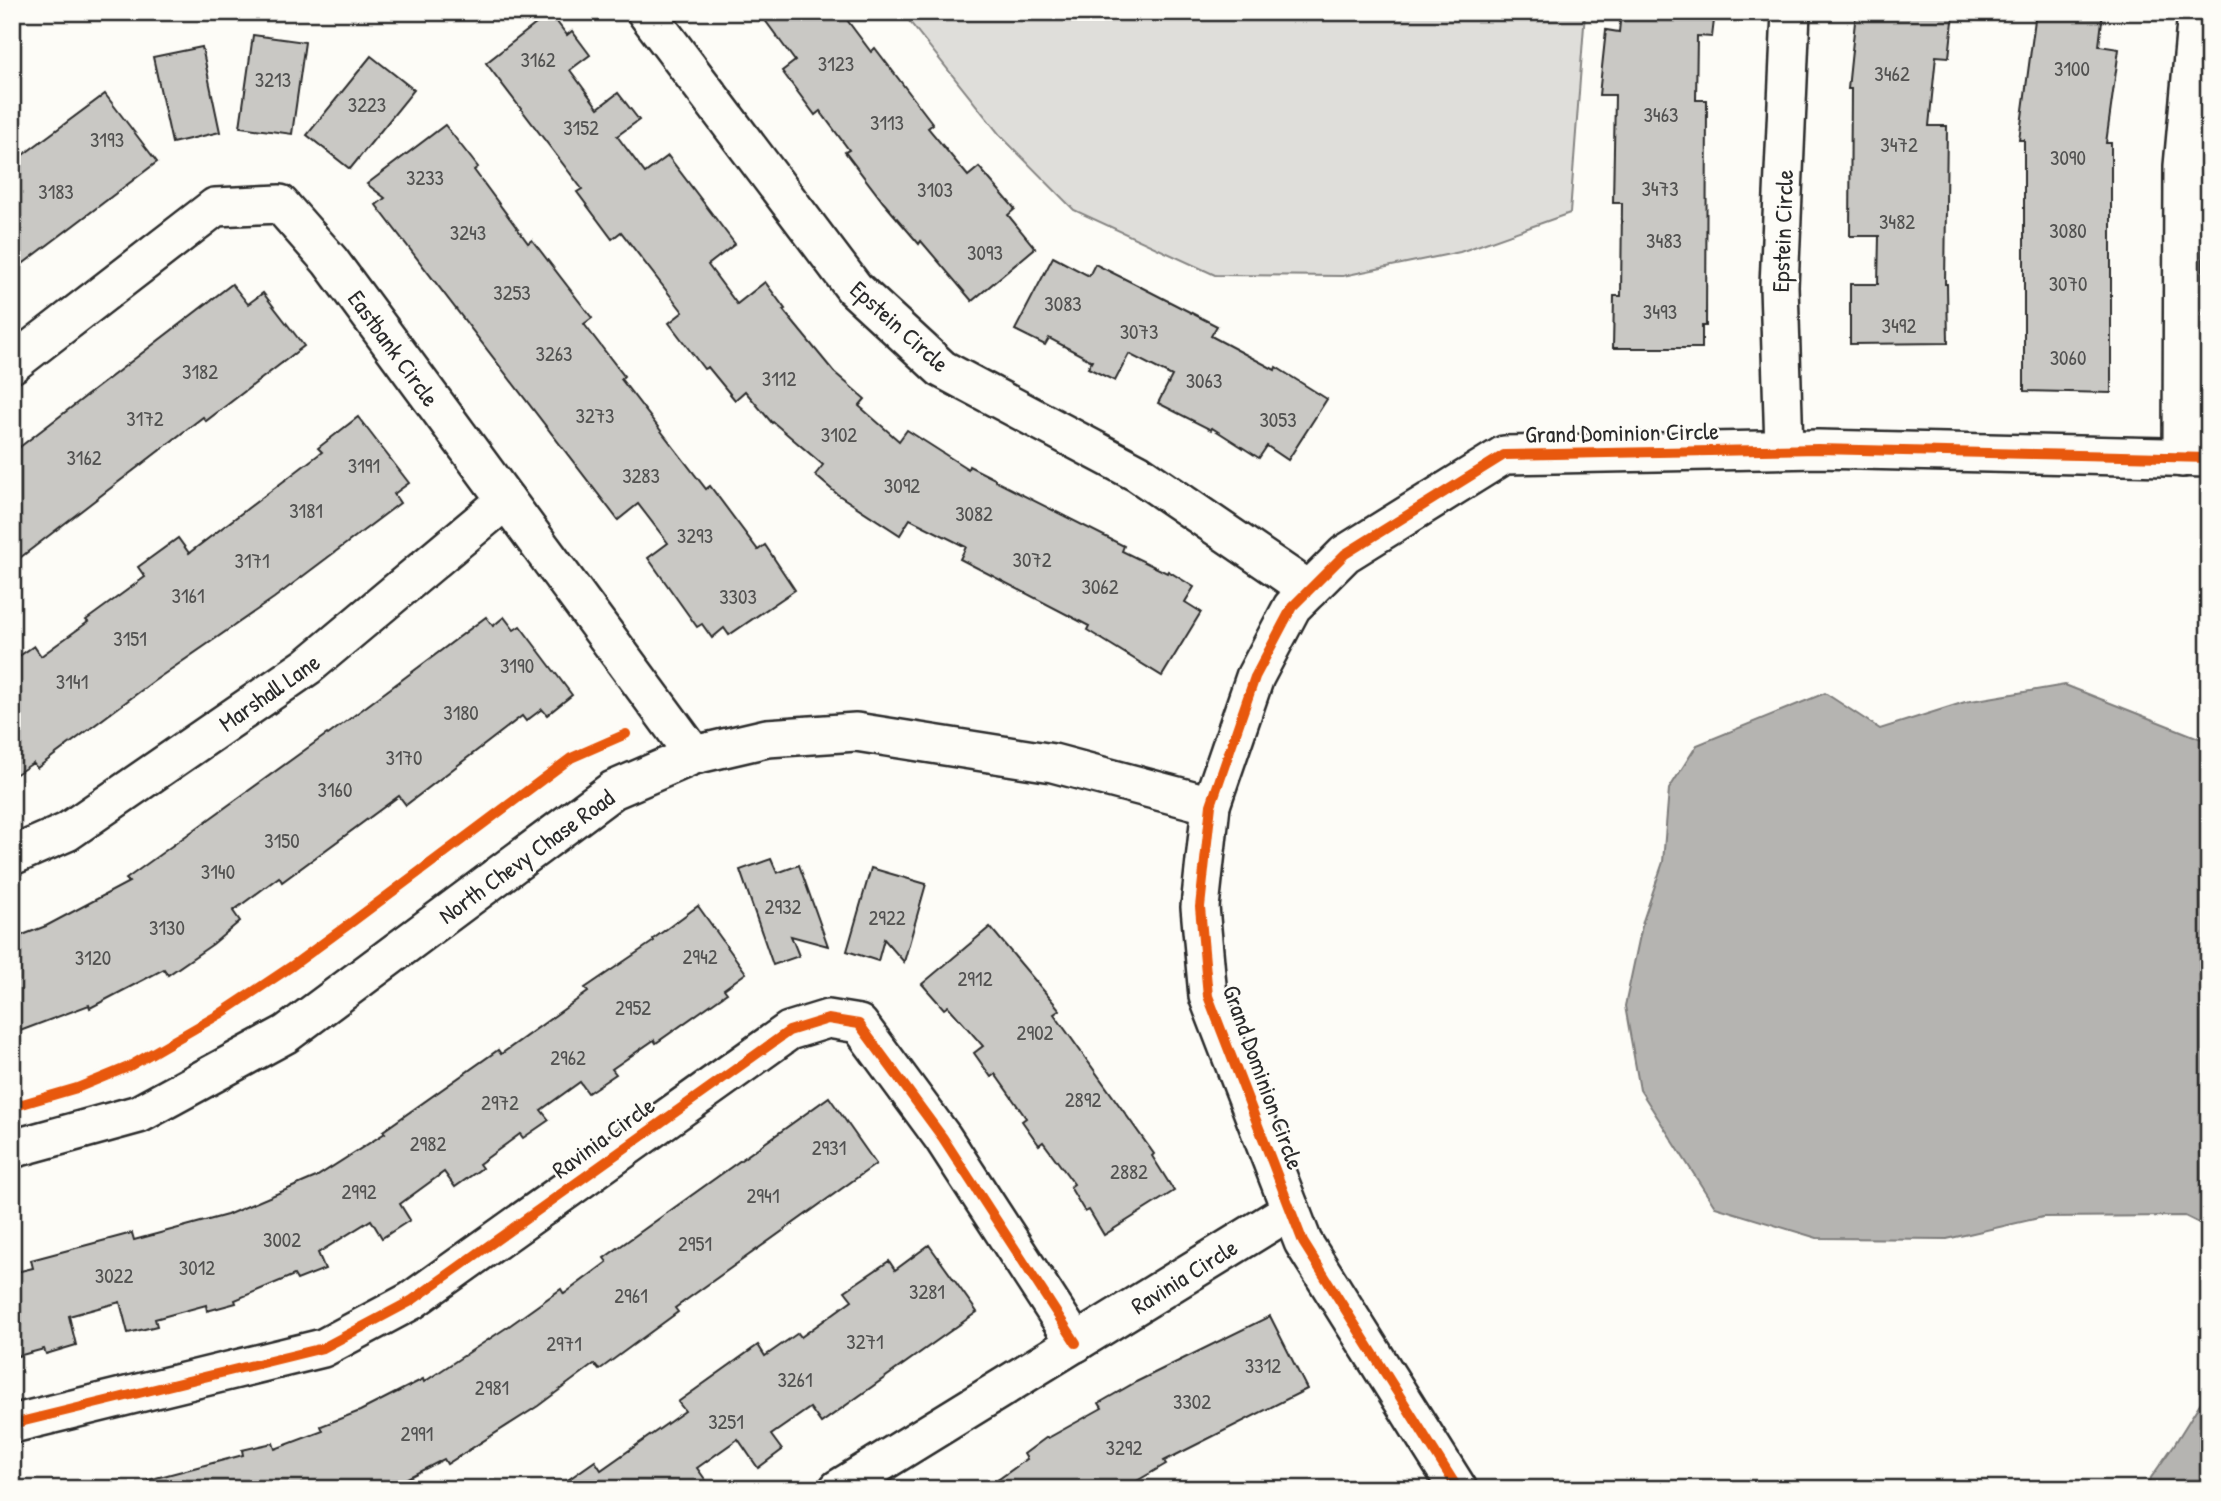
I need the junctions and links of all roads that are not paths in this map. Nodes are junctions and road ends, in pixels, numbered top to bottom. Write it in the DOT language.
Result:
graph roads {
  1 [pos="646,12"];
  2 [pos="1791,12"];
  3 [pos="2197,12"];
  4 [pos="12,364"];
  5 [pos="1784,449"];
  6 [pos="2196,458"];
  7 [pos="506,500"];
  8 [pos="1309,590"];
  9 [pos="694,755"];
  10 [pos="1211,805"];
  11 [pos="12,856"];
  12 [pos="12,1149"];
  13 [pos="1291,1210"];
  14 [pos="1076,1343"];
  15 [pos="12,1424"];
  16 [pos="838,1489"];
  17 [pos="1458,1489"];
  1 -- 8 [label="street, Epstein Circle"];
  2 -- 5 [label="street, Epstein Circle"];
  3 -- 6 [label="street"];
  4 -- 7 [label="street, Eastbank Circle"];
  5 -- 6 [label="street, Grand Dominion Circle"];
  5 -- 8 [label="street, Grand Dominion Circle"];
  7 -- 9 [label="street, Eastbank Circle"];
  7 -- 11 [label="street, Marshall Lane"];
  8 -- 10 [label="street, Grand Dominion Circle"];
  9 -- 10 [label="street, North Chevy Chase Road"];
  9 -- 12 [label="street, North Chevy Chase Road"];
  10 -- 13 [label="street, Grand Dominion Circle"];
  13 -- 14 [label="street, Ravinia Circle"];
  13 -- 17 [label="street, Grand Dominion Circle"];
  14 -- 15 [label="street, Ravinia Circle"];
  14 -- 16 [label="street, Ravinia Circle"];
}
